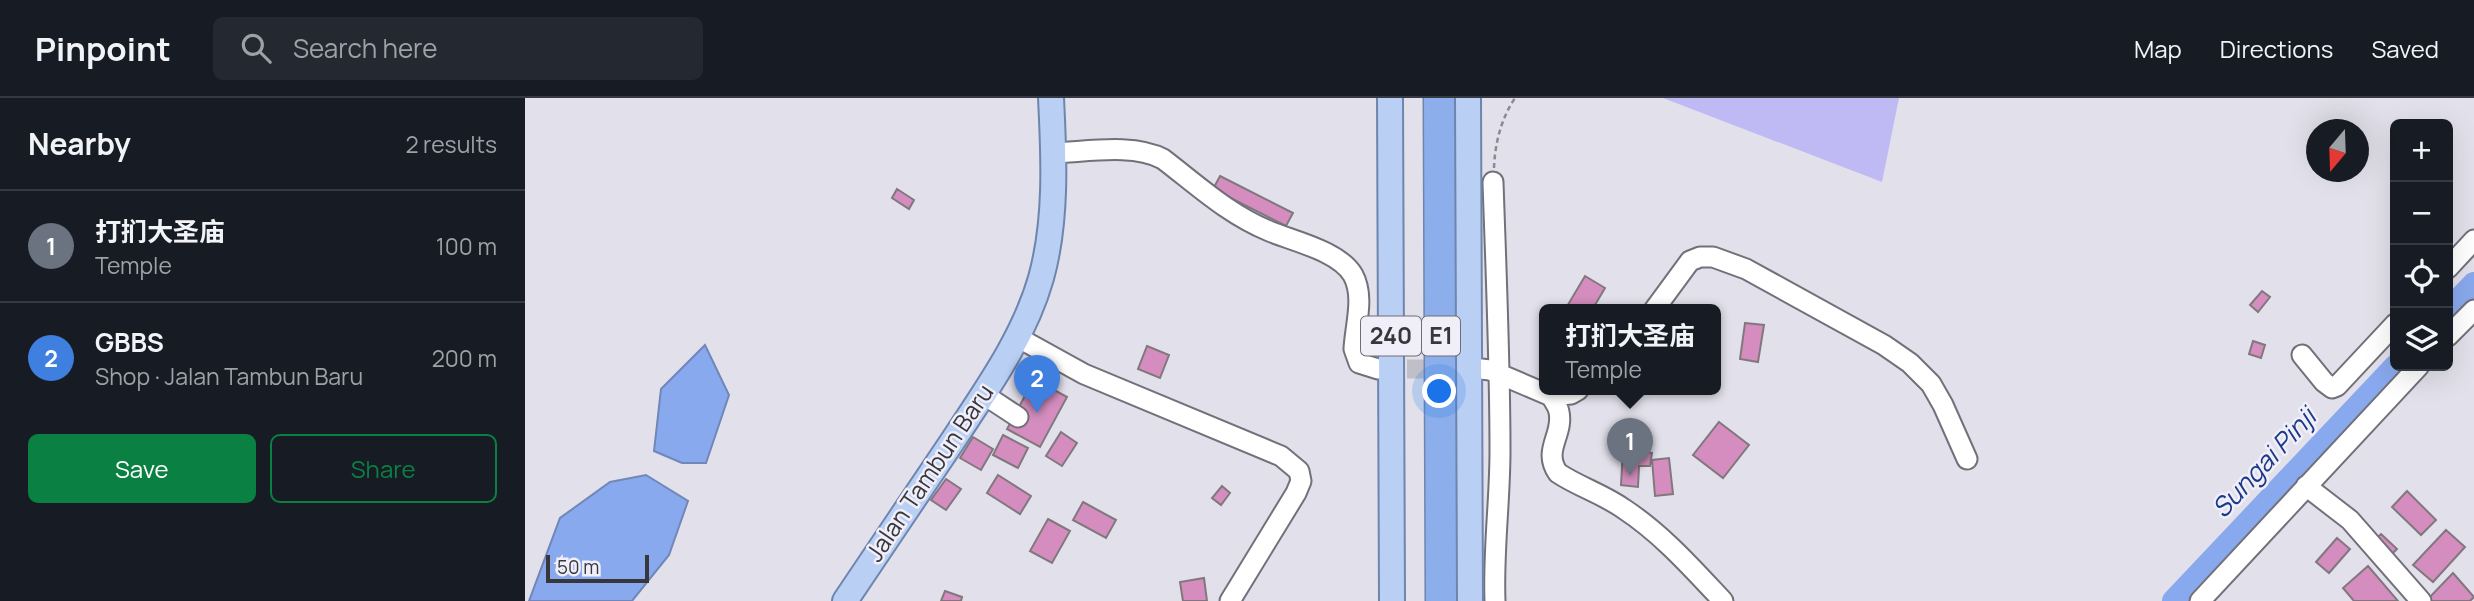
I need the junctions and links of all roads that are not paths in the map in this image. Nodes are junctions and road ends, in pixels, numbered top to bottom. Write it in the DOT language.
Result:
graph roads {
  1 [pos="1051,98"];
  2 [pos="1390,98"];
  3 [pos="1419,98"];
  4 [pos="1439,98"];
  5 [pos="1468,98"];
  6 [pos="1053,153"];
  7 [pos="1493,182"];
  8 [pos="2474,240"];
  9 [pos="2453,263"];
  10 [pos="1658,304"];
  11 [pos="2474,310"];
  12 [pos="2390,329"];
  13 [pos="2453,331"];
  14 [pos="1017,337"];
  15 [pos="2302,355"];
  16 [pos="1378,369"];
  17 [pos="2414,371"];
  18 [pos="1490,372"];
  19 [pos="1539,391"];
  20 [pos="983,394"];
  21 [pos="1561,395"];
  22 [pos="1551,396"];
  23 [pos="1018,417"];
  24 [pos="1967,459"];
  25 [pos="2306,486"];
  26 [pos="845,601"];
  27 [pos="1230,601"];
  28 [pos="1392,601"];
  29 [pos="1421,601"];
  30 [pos="1441,601"];
  31 [pos="1469,601"];
  32 [pos="1495,601"];
  33 [pos="1723,601"];
  34 [pos="2200,601"];
  35 [pos="2421,601"];
  1 -- 6 [label="main road, Jalan Tambun Baru"];
  2 -- 28 [label="main road, 240"];
  3 -- 29 [label="highway, E1"];
  4 -- 30 [label="highway, E1"];
  5 -- 31 [label="main road"];
  6 -- 14 [label="main road, Jalan Tambun Baru"];
  6 -- 16 [label="street"];
  7 -- 18 [label="street"];
  8 -- 9 [label="street"];
  10 -- 24 [label="street"];
  11 -- 13 [label="street"];
  12 -- 15 [label="street"];
  14 -- 20 [label="main road, Jalan Tambun Baru"];
  14 -- 27 [label="street"];
  17 -- 25 [label="street"];
  18 -- 19 [label="street"];
  18 -- 32 [label="street"];
  20 -- 23 [label="street"];
  20 -- 26 [label="main road, Jalan Tambun Baru"];
  21 -- 22 [label="street"];
  22 -- 33 [label="street"];
  25 -- 34 [label="street"];
  25 -- 35 [label="street"];
}
